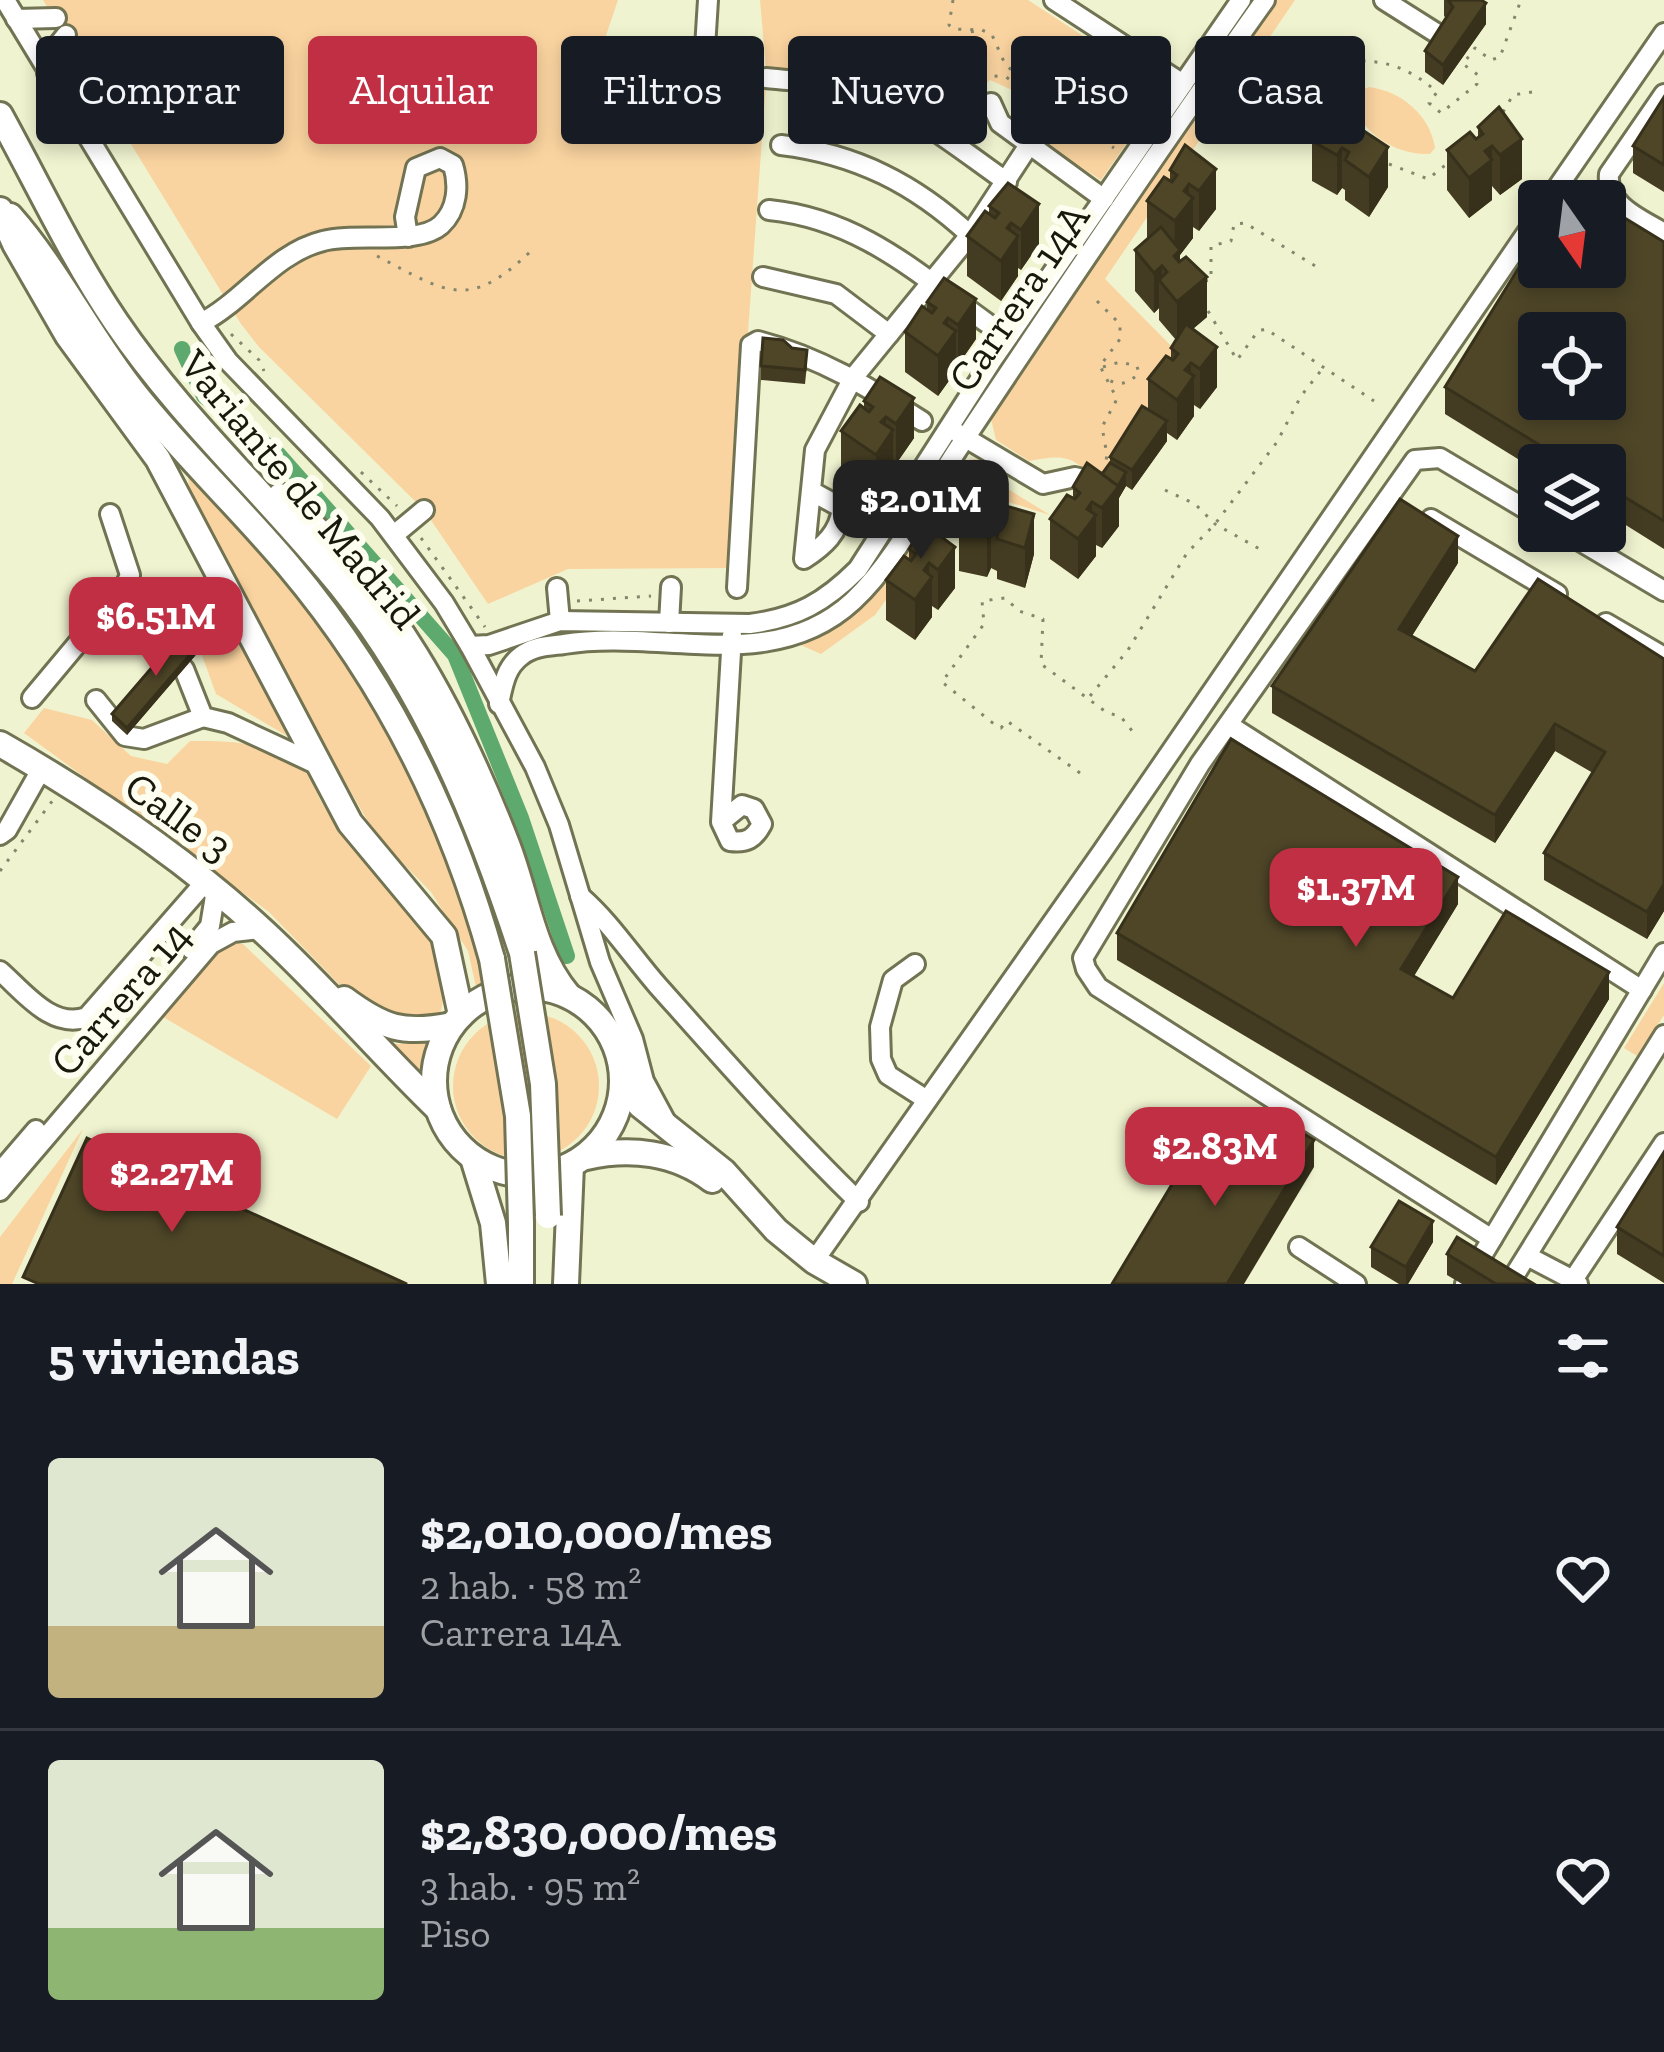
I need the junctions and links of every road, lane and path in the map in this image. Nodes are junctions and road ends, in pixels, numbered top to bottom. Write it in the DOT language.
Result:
graph roads {
  1 [pos="4,0"];
  2 [pos="709,0"];
  3 [pos="953,0"];
  4 [pos="1054,0"];
  5 [pos="1241,0"];
  6 [pos="1265,0"];
  7 [pos="1384,0"];
  8 [pos="1521,0"];
  9 [pos="16,19"];
  10 [pos="61,27"];
  11 [pos="972,30"];
  12 [pos="1664,33"];
  13 [pos="59,36"];
  14 [pos="66,36"];
  15 [pos="706,36"];
  16 [pos="973,36"];
  17 [pos="1441,36"];
  18 [pos="36,55"];
  19 [pos="1365,61"];
  20 [pos="766,78"];
  21 [pos="1183,84"];
  22 [pos="1532,92"];
  23 [pos="1664,94"];
  24 [pos="991,103"];
  25 [pos="1502,114"];
  26 [pos="0,115"];
  27 [pos="92,144"];
  28 [pos="781,145"];
  29 [pos="1029,146"];
  30 [pos="1457,155"];
  31 [pos="1130,160"];
  32 [pos="1384,161"];
  33 [pos="1562,180"];
  34 [pos="1007,182"];
  35 [pos="1104,199"];
  36 [pos="0,208"];
  37 [pos="769,210"];
  38 [pos="1664,233"];
  39 [pos="970,235"];
  40 [pos="408,237"];
  41 [pos="1518,245"];
  42 [pos="531,251"];
  43 [pos="374,254"];
  44 [pos="1317,267"];
  45 [pos="763,277"];
  46 [pos="930,282"];
  47 [pos="1194,283"];
  48 [pos="1097,302"];
  49 [pos="1203,305"];
  50 [pos="207,320"];
  51 [pos="987,323"];
  52 [pos="889,334"];
  53 [pos="1100,366"];
  54 [pos="1324,366"];
  55 [pos="853,378"];
  56 [pos="1106,378"];
  57 [pos="269,381"];
  58 [pos="1375,400"];
  59 [pos="922,421"];
  60 [pos="958,433"];
  61 [pos="229,461"];
  62 [pos="352,469"];
  63 [pos="1105,484"];
  64 [pos="1165,490"];
  65 [pos="811,491"];
  66 [pos="1518,504"];
  67 [pos="1402,505"];
  68 [pos="110,514"];
  69 [pos="409,523"];
  70 [pos="1215,524"];
  71 [pos="1265,552"];
  72 [pos="1598,552"];
  73 [pos="737,587"];
  74 [pos="671,590"];
  75 [pos="1664,591"];
  76 [pos="558,594"];
  77 [pos="1579,607"];
  78 [pos="1598,618"];
  79 [pos="560,621"];
  80 [pos="669,623"];
  81 [pos="733,624"];
  82 [pos="489,631"];
  83 [pos="470,646"];
  84 [pos="732,646"];
  85 [pos="1664,657"];
  86 [pos="184,669"];
  87 [pos="32,698"];
  88 [pos="1088,698"];
  89 [pos="96,700"];
  90 [pos="499,704"];
  91 [pos="203,717"];
  92 [pos="1229,725"];
  93 [pos="1133,732"];
  94 [pos="0,744"];
  95 [pos="316,764"];
  96 [pos="42,768"];
  97 [pos="1080,773"];
  98 [pos="723,791"];
  99 [pos="742,805"];
  100 [pos="44,812"];
  101 [pos="721,822"];
  102 [pos="0,835"];
  103 [pos="0,871"];
  104 [pos="211,885"];
  105 [pos="577,892"];
  106 [pos="260,928"];
  107 [pos="1664,953"];
  108 [pos="915,964"];
  109 [pos="301,967"];
  110 [pos="0,971"];
  111 [pos="1642,990"];
  112 [pos="568,995"];
  113 [pos="457,1020"];
  114 [pos="1664,1034"];
  115 [pos="623,1078"];
  116 [pos="927,1100"];
  117 [pos="62,1109"];
  118 [pos="437,1109"];
  119 [pos="670,1130"];
  120 [pos="1664,1143"];
  121 [pos="473,1158"];
  122 [pos="577,1161"];
  123 [pos="0,1172"];
  124 [pos="0,1191"];
  125 [pos="859,1202"];
  126 [pos="1492,1239"];
  127 [pos="1299,1247"];
  128 [pos="1527,1256"];
  129 [pos="819,1272"];
  130 [pos="1575,1282"];
  131 [pos="499,1284"];
  132 [pos="521,1284"];
  133 [pos="551,1284"];
  134 [pos="566,1284"];
  135 [pos="854,1284"];
  136 [pos="1356,1284"];
  137 [pos="1465,1284"];
  138 [pos="1509,1284"];
  1 -- 9 [label="street"];
  2 -- 15 [label="street"];
  3 -- 11 [label="path"];
  4 -- 21 [label="street"];
  5 -- 21 [label="street, Carrera 14A"];
  6 -- 60 [label="street, Carrera 14A"];
  7 -- 17 [label="street"];
  8 -- 19 [label="path"];
  9 -- 10 [label="street"];
  9 -- 18 [label="street"];
  10 -- 13 [label="street"];
  10 -- 14 [label="path"];
  11 -- 16 [label="path"];
  11 -- 31 [label="path"];
  12 -- 33 [label="street"];
  20 -- 34 [label="street"];
  21 -- 31 [label="street, Carrera 14A"];
  22 -- 25 [label="path"];
  23 -- 38 [label="street"];
  24 -- 29 [label="street"];
  26 -- 61 [label="main road, Variante de Madrid"];
  27 -- 50 [label="street"];
  28 -- 39 [label="street"];
  29 -- 34 [label="street"];
  29 -- 35 [label="street"];
  30 -- 32 [label="path"];
  31 -- 35 [label="street, Carrera 14A"];
  34 -- 39 [label="street"];
  35 -- 60 [label="street, Carrera 14A"];
  36 -- 95 [label="main road"];
  36 -- 132 [label="main road, Variante de Madrid, bridge"];
  37 -- 46 [label="street"];
  39 -- 46 [label="street"];
  40 -- 50 [label="street"];
  41 -- 116 [label="street"];
  42 -- 43 [label="path"];
  44 -- 47 [label="path"];
  45 -- 52 [label="street"];
  46 -- 51 [label="street"];
  46 -- 52 [label="street"];
  48 -- 53 [label="path"];
  49 -- 54 [label="path"];
  50 -- 57 [label="path"];
  50 -- 69 [label="street"];
  52 -- 55 [label="street"];
  53 -- 56 [label="path"];
  53 -- 56 [label="path"];
  54 -- 58 [label="path"];
  54 -- 70 [label="path"];
  55 -- 59 [label="street"];
  55 -- 65 [label="street"];
  55 -- 73 [label="street"];
  56 -- 63 [label="path"];
  60 -- 63 [label="street"];
  60 -- 81 [label="street, Carrera 14A"];
  60 -- 84 [label="street, Carrera 14A"];
  61 -- 112 [label="main road"];
  61 -- 133 [label="main road, Variante de Madrid, bridge"];
  62 -- 69 [label="path"];
  64 -- 70 [label="path"];
  66 -- 67 [label="street"];
  67 -- 77 [label="street"];
  67 -- 92 [label="street"];
  68 -- 87 [label="street"];
  69 -- 82 [label="path"];
  69 -- 83 [label="street"];
  70 -- 71 [label="path"];
  70 -- 88 [label="path"];
  72 -- 75 [label="street"];
  74 -- 76 [label="path"];
  74 -- 80 [label="street"];
  76 -- 79 [label="street"];
  78 -- 85 [label="street"];
  79 -- 80 [label="street, Carrera 14A"];
  79 -- 83 [label="street, Carrera 14A"];
  80 -- 81 [label="street, Carrera 14A"];
  81 -- 84 [label="street"];
  83 -- 90 [label="street"];
  84 -- 90 [label="street, Carrera 14A"];
  84 -- 98 [label="street"];
  86 -- 91 [label="street"];
  88 -- 93 [label="path"];
  88 -- 97 [label="path"];
  89 -- 91 [label="street"];
  90 -- 105 [label="street"];
  91 -- 95 [label="street"];
  92 -- 111 [label="street"];
  92 -- 126 [label="street"];
  94 -- 96 [label="main road, Calle 3"];
  95 -- 113 [label="main road"];
  96 -- 102 [label="street"];
  96 -- 104 [label="main road, Calle 3"];
  98 -- 99 [label="street"];
  98 -- 101 [label="street"];
  99 -- 101 [label="street"];
  99 -- 101 [label="street"];
  100 -- 103 [label="path"];
  104 -- 106 [label="main road, Calle 3"];
  104 -- 110 [label="street"];
  104 -- 117 [label="street, Carrera 14"];
  105 -- 119 [label="street"];
  105 -- 125 [label="street"];
  106 -- 109 [label="main road, Calle 3"];
  106 -- 117 [label="street, Carrera 14"];
  107 -- 111 [label="street"];
  108 -- 116 [label="street"];
  109 -- 113 [label="main road, Calle 3"];
  109 -- 118 [label="main road, Calle 3"];
  111 -- 126 [label="street"];
  112 -- 113 [label="main road"];
  112 -- 115 [label="main road"];
  113 -- 118 [label="main road"];
  114 -- 128 [label="street"];
  115 -- 119 [label="main road"];
  115 -- 122 [label="main road"];
  116 -- 125 [label="street"];
  117 -- 123 [label="street, Carrera 14"];
  117 -- 124 [label="street, Carrera 14"];
  118 -- 121 [label="main road"];
  119 -- 129 [label="main road"];
  120 -- 130 [label="street"];
  121 -- 122 [label="main road"];
  121 -- 131 [label="main road"];
  122 -- 129 [label="main road"];
  122 -- 134 [label="main road"];
  125 -- 129 [label="street"];
  126 -- 137 [label="street"];
  127 -- 136 [label="street"];
  128 -- 130 [label="street"];
  128 -- 138 [label="street"];
  129 -- 135 [label="main road"];
}
